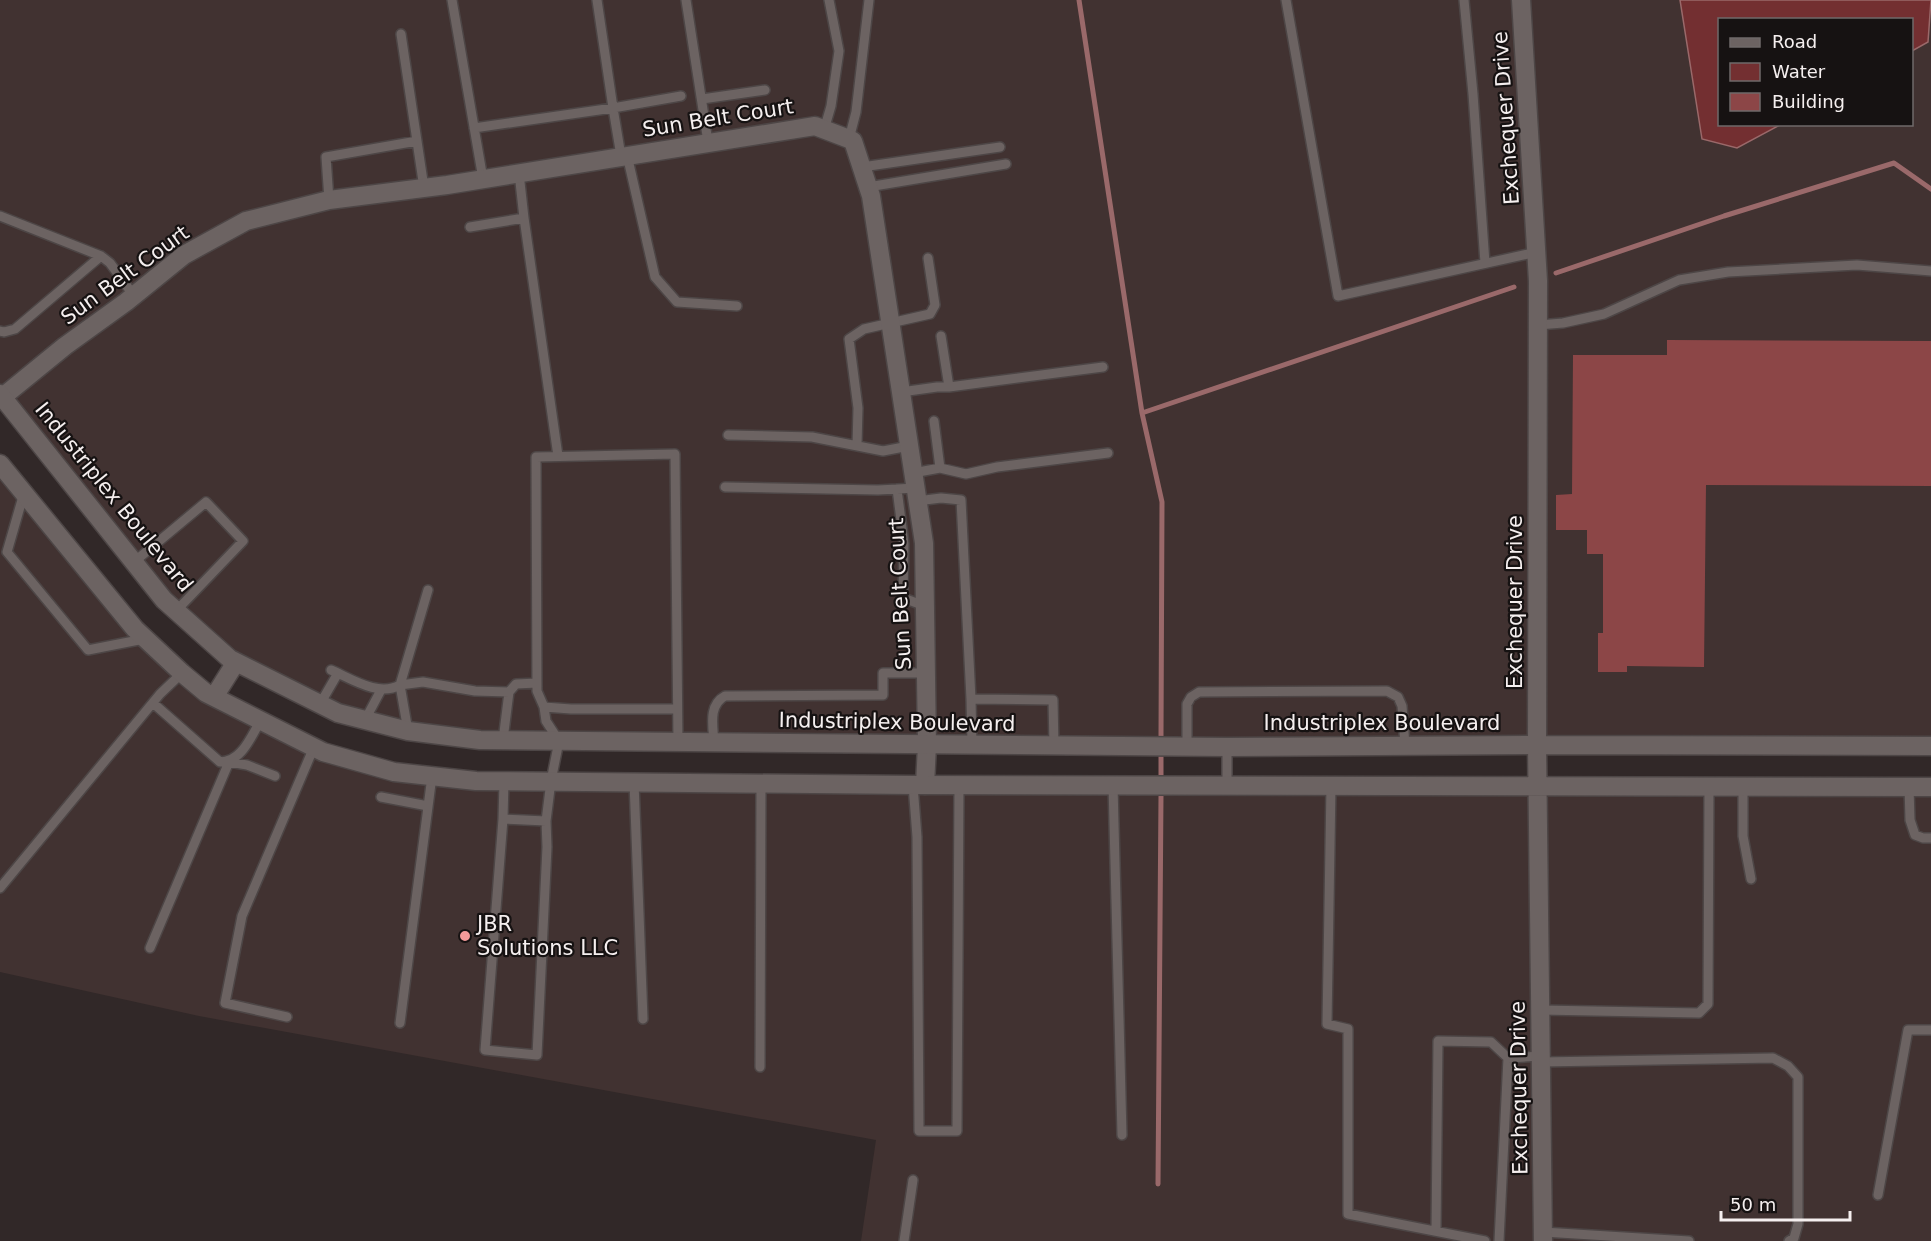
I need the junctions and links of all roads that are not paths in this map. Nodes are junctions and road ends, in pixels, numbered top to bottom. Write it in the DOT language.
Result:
graph roads {
  1 [pos="452,0"];
  2 [pos="597,0"];
  3 [pos="686,0"];
  4 [pos="829,0"];
  5 [pos="869,0"];
  6 [pos="1286,0"];
  7 [pos="1464,0"];
  8 [pos="1521,0"];
  9 [pos="401,34"];
  10 [pos="765,90"];
  11 [pos="681,96"];
  12 [pos="702,99"];
  13 [pos="613,108"];
  14 [pos="474,128"];
  15 [pos="824,130"];
  16 [pos="849,139"];
  17 [pos="417,141"];
  18 [pos="708,142"];
  19 [pos="1000,147"];
  20 [pos="624,155"];
  21 [pos="1006,164"];
  22 [pos="861,167"];
  23 [pos="519,173"];
  24 [pos="483,179"];
  25 [pos="868,187"];
  26 [pos="424,188"];
  27 [pos="329,200"];
  28 [pos="0,216"];
  29 [pos="524,218"];
  30 [pos="470,227"];
  31 [pos="1537,252"];
  32 [pos="101,256"];
  33 [pos="928,258"];
  34 [pos="1485,263"];
  35 [pos="1931,271"];
  36 [pos="134,296"];
  37 [pos="737,306"];
  38 [pos="891,324"];
  39 [pos="1538,325"];
  40 [pos="0,331"];
  41 [pos="941,336"];
  42 [pos="1103,367"];
  43 [pos="949,387"];
  44 [pos="901,392"];
  45 [pos="1,396"];
  46 [pos="934,421"];
  47 [pos="728,435"];
  48 [pos="857,445"];
  49 [pos="909,446"];
  50 [pos="1108,453"];
  51 [pos="558,456"];
  52 [pos="0,464"];
  53 [pos="940,468"];
  54 [pos="725,487"];
  55 [pos="916,487"];
  56 [pos="897,489"];
  57 [pos="24,493"];
  58 [pos="134,562"];
  59 [pos="428,590"];
  60 [pos="925,606"];
  61 [pos="176,611"];
  62 [pos="144,639"];
  63 [pos="236,662"];
  64 [pos="182,673"];
  65 [pos="926,673"];
  66 [pos="537,683"];
  67 [pos="400,685"];
  68 [pos="381,690"];
  69 [pos="509,692"];
  70 [pos="214,696"];
  71 [pos="971,699"];
  72 [pos="153,703"];
  73 [pos="320,704"];
  74 [pos="543,707"];
  75 [pos="677,710"];
  76 [pos="261,720"];
  77 [pos="365,720"];
  78 [pos="408,730"];
  79 [pos="503,740"];
  80 [pos="559,741"];
  81 [pos="678,742"];
  82 [pos="714,743"];
  83 [pos="927,745"];
  84 [pos="972,745"];
  85 [pos="1405,745"];
  86 [pos="1537,745"];
  87 [pos="1054,746"];
  88 [pos="1187,746"];
  89 [pos="1931,746"];
  90 [pos="314,747"];
  91 [pos="1227,747"];
  92 [pos="229,762"];
  93 [pos="275,776"];
  94 [pos="432,776"];
  95 [pos="504,781"];
  96 [pos="551,782"];
  97 [pos="634,782"];
  98 [pos="761,784"];
  99 [pos="919,785"];
  100 [pos="959,785"];
  101 [pos="1113,785"];
  102 [pos="1227,785"];
  103 [pos="1331,786"];
  104 [pos="1538,786"];
  105 [pos="1743,786"];
  106 [pos="1708,787"];
  107 [pos="1909,787"];
  108 [pos="1931,787"];
  109 [pos="381,797"];
  110 [pos="428,806"];
  111 [pos="503,819"];
  112 [pos="546,821"];
  113 [pos="1931,838"];
  114 [pos="1751,879"];
  115 [pos="0,888"];
  116 [pos="150,948"];
  117 [pos="1540,1010"];
  118 [pos="287,1017"];
  119 [pos="643,1019"];
  120 [pos="400,1023"];
  121 [pos="1931,1030"];
  122 [pos="1508,1058"];
  123 [pos="1541,1059"];
  124 [pos="760,1066"];
  125 [pos="1122,1136"];
  126 [pos="913,1180"];
  127 [pos="1878,1195"];
  128 [pos="1436,1231"];
  129 [pos="1543,1236"];
  130 [pos="904,1241"];
  131 [pos="1485,1241"];
  132 [pos="1500,1241"];
  133 [pos="1689,1241"];
  134 [pos="1789,1241"];
  1 -- 14 [label="lane"];
  2 -- 13 [label="lane"];
  3 -- 12 [label="lane"];
  4 -- 15 [label="lane"];
  5 -- 16 [label="lane"];
  6 -- 34 [label="lane"];
  7 -- 34 [label="lane"];
  8 -- 31 [label="street, Exchequer Drive"];
  9 -- 17 [label="lane"];
  10 -- 12 [label="lane"];
  11 -- 13 [label="lane"];
  12 -- 18 [label="lane"];
  13 -- 14 [label="lane"];
  13 -- 20 [label="lane"];
  14 -- 24 [label="lane"];
  15 -- 16 [label="street, Sun Belt Court"];
  15 -- 18 [label="street, Sun Belt Court"];
  16 -- 22 [label="street, Sun Belt Court"];
  17 -- 26 [label="lane"];
  17 -- 27 [label="lane"];
  18 -- 20 [label="street, Sun Belt Court"];
  19 -- 22 [label="lane"];
  20 -- 23 [label="street, Sun Belt Court"];
  20 -- 37 [label="lane"];
  21 -- 25 [label="lane"];
  22 -- 25 [label="street, Sun Belt Court"];
  23 -- 24 [label="street, Sun Belt Court"];
  23 -- 29 [label="lane"];
  24 -- 26 [label="street, Sun Belt Court"];
  25 -- 38 [label="street, Sun Belt Court"];
  26 -- 27 [label="street, Sun Belt Court"];
  27 -- 36 [label="street, Sun Belt Court"];
  28 -- 32 [label="lane"];
  29 -- 30 [label="lane"];
  29 -- 51 [label="lane"];
  31 -- 34 [label="lane"];
  31 -- 39 [label="street, Exchequer Drive"];
  32 -- 36 [label="lane"];
  32 -- 40 [label="lane"];
  33 -- 38 [label="lane"];
  35 -- 39 [label="lane"];
  36 -- 45 [label="street, Sun Belt Court"];
  38 -- 44 [label="street, Sun Belt Court"];
  38 -- 48 [label="lane"];
  39 -- 86 [label="street, Exchequer Drive"];
  41 -- 43 [label="lane"];
  42 -- 43 [label="lane"];
  43 -- 44 [label="lane"];
  44 -- 49 [label="street, Sun Belt Court"];
  45 -- 58 [label="street, Industriplex Boulevard"];
  46 -- 53 [label="lane"];
  47 -- 48 [label="lane"];
  48 -- 49 [label="lane"];
  49 -- 55 [label="street, Sun Belt Court"];
  50 -- 53 [label="lane"];
  51 -- 66 [label="lane"];
  51 -- 75 [label="lane"];
  52 -- 57 [label="street"];
  53 -- 55 [label="lane"];
  54 -- 56 [label="lane"];
  55 -- 56 [label="lane"];
  55 -- 60 [label="street, Sun Belt Court"];
  55 -- 71 [label="lane"];
  56 -- 60 [label="lane"];
  57 -- 62 [label="street"];
  57 -- 62 [label="lane"];
  58 -- 61 [label="street, Industriplex Boulevard"];
  58 -- 61 [label="lane"];
  59 -- 67 [label="lane"];
  60 -- 65 [label="street, Sun Belt Court"];
  61 -- 63 [label="street, Industriplex Boulevard"];
  62 -- 64 [label="street"];
  63 -- 70 [label="street"];
  63 -- 73 [label="street, Industriplex Boulevard"];
  64 -- 70 [label="street"];
  64 -- 72 [label="lane"];
  65 -- 82 [label="lane"];
  65 -- 83 [label="street, Sun Belt Court"];
  66 -- 69 [label="lane"];
  66 -- 74 [label="lane"];
  67 -- 68 [label="lane"];
  67 -- 69 [label="lane"];
  67 -- 78 [label="lane"];
  68 -- 73 [label="lane"];
  68 -- 77 [label="lane"];
  69 -- 79 [label="lane"];
  70 -- 76 [label="street"];
  71 -- 84 [label="lane"];
  71 -- 87 [label="lane"];
  72 -- 92 [label="lane"];
  72 -- 115 [label="lane"];
  73 -- 77 [label="street, Industriplex Boulevard"];
  74 -- 75 [label="lane"];
  74 -- 80 [label="lane"];
  75 -- 81 [label="lane"];
  76 -- 90 [label="street"];
  76 -- 92 [label="lane"];
  77 -- 78 [label="street, Industriplex Boulevard"];
  78 -- 79 [label="street, Industriplex Boulevard"];
  79 -- 80 [label="street, Industriplex Boulevard"];
  80 -- 81 [label="street, Industriplex Boulevard"];
  80 -- 96 [label="lane"];
  81 -- 82 [label="street, Industriplex Boulevard"];
  82 -- 83 [label="street, Industriplex Boulevard"];
  83 -- 84 [label="street, Industriplex Boulevard"];
  83 -- 99 [label="street, Sun Belt Court"];
  84 -- 87 [label="street, Industriplex Boulevard"];
  85 -- 86 [label="street, Industriplex Boulevard"];
  85 -- 88 [label="lane"];
  85 -- 91 [label="street, Industriplex Boulevard"];
  86 -- 89 [label="street, Industriplex Boulevard"];
  86 -- 104 [label="street, Exchequer Drive"];
  87 -- 88 [label="street, Industriplex Boulevard"];
  88 -- 91 [label="street, Industriplex Boulevard"];
  90 -- 94 [label="street"];
  90 -- 118 [label="lane"];
  91 -- 102 [label="lane"];
  92 -- 93 [label="lane"];
  92 -- 116 [label="lane"];
  94 -- 95 [label="street"];
  94 -- 110 [label="lane"];
  95 -- 96 [label="street"];
  95 -- 111 [label="lane"];
  96 -- 97 [label="street"];
  96 -- 112 [label="lane"];
  97 -- 98 [label="street"];
  97 -- 119 [label="lane"];
  98 -- 99 [label="street"];
  98 -- 124 [label="lane"];
  99 -- 100 [label="street"];
  99 -- 100 [label="lane"];
  100 -- 101 [label="street"];
  101 -- 102 [label="street"];
  101 -- 125 [label="lane"];
  102 -- 103 [label="street"];
  103 -- 104 [label="street"];
  103 -- 128 [label="lane"];
  104 -- 106 [label="street"];
  104 -- 117 [label="street, Exchequer Drive"];
  105 -- 106 [label="street"];
  105 -- 107 [label="street"];
  105 -- 114 [label="lane"];
  106 -- 117 [label="lane"];
  107 -- 108 [label="street"];
  107 -- 113 [label="lane"];
  109 -- 110 [label="lane"];
  110 -- 120 [label="lane"];
  111 -- 112 [label="lane"];
  111 -- 112 [label="lane"];
  117 -- 123 [label="street, Exchequer Drive"];
  121 -- 127 [label="lane"];
  122 -- 123 [label="lane"];
  122 -- 128 [label="lane"];
  122 -- 132 [label="lane"];
  123 -- 129 [label="street, Exchequer Drive"];
  123 -- 134 [label="lane"];
  126 -- 130 [label="lane"];
  128 -- 131 [label="lane"];
  129 -- 133 [label="lane"];
}
